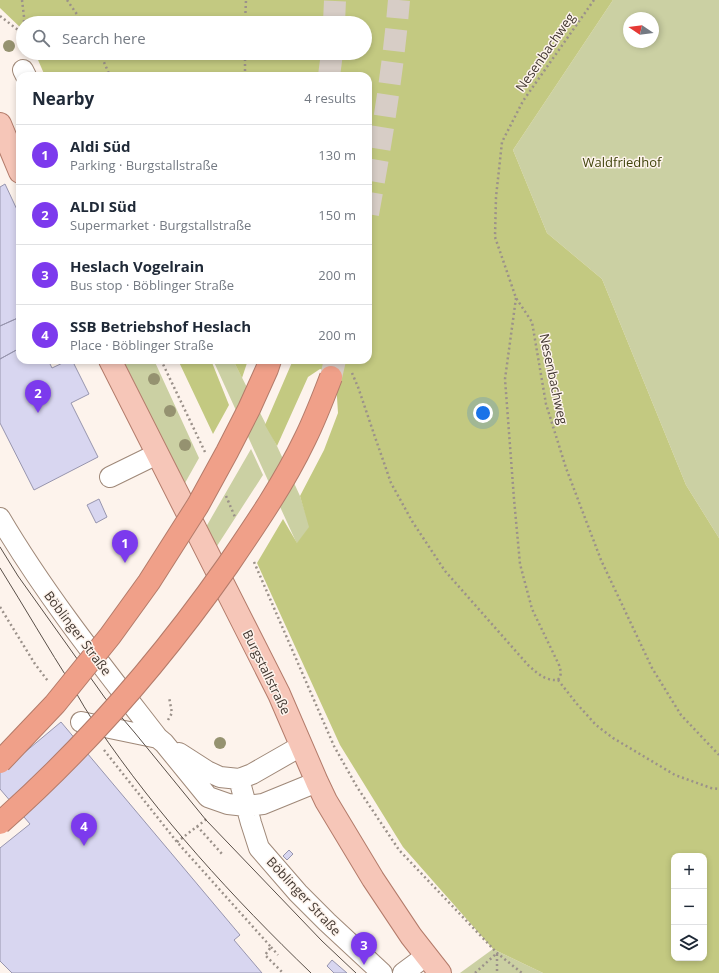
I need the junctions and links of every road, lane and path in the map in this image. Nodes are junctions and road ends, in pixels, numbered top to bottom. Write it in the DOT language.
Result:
graph roads {
  1 [pos="22,0"];
  2 [pos="67,0"];
  3 [pos="246,0"];
  4 [pos="594,0"];
  5 [pos="0,16"];
  6 [pos="24,16"];
  7 [pos="78,16"];
  8 [pos="245,16"];
  9 [pos="16,29"];
  10 [pos="103,60"];
  11 [pos="245,60"];
  12 [pos="108,72"];
  13 [pos="245,72"];
  14 [pos="0,124"];
  15 [pos="16,162"];
  16 [pos="516,298"];
  17 [pos="112,364"];
  18 [pos="163,364"];
  19 [pos="269,364"];
  20 [pos="340,372"];
  21 [pos="157,454"];
  22 [pos="207,457"];
  23 [pos="110,477"];
  24 [pos="224,492"];
  25 [pos="0,518"];
  26 [pos="237,520"];
  27 [pos="252,555"];
  28 [pos="0,607"];
  29 [pos="558,680"];
  30 [pos="49,682"];
  31 [pos="81,722"];
  32 [pos="161,740"];
  33 [pos="101,746"];
  34 [pos="302,746"];
  35 [pos="719,755"];
  36 [pos="0,762"];
  37 [pos="239,779"];
  38 [pos="317,782"];
  39 [pos="719,789"];
  40 [pos="246,806"];
  41 [pos="0,823"];
  42 [pos="197,826"];
  43 [pos="223,855"];
  44 [pos="271,947"];
  45 [pos="497,953"];
  46 [pos="278,955"];
  47 [pos="426,956"];
  48 [pos="283,973"];
  49 [pos="382,973"];
  50 [pos="403,973"];
  51 [pos="440,973"];
  52 [pos="475,973"];
  53 [pos="497,973"];
  54 [pos="522,973"];
  1 -- 6 [label="path"];
  2 -- 7 [label="path"];
  3 -- 8 [label="path"];
  4 -- 16 [label="path, Nesenbachweg"];
  5 -- 9 [label="path"];
  10 -- 12 [label="path"];
  11 -- 13 [label="path"];
  14 -- 15 [label="main road"];
  16 -- 29 [label="path"];
  16 -- 35 [label="path, Nesenbachweg"];
  17 -- 21 [label="main road, Burgstallstraße"];
  18 -- 22 [label="path"];
  19 -- 36 [label="highway, bridge"];
  20 -- 29 [label="path"];
  20 -- 41 [label="highway, bridge"];
  21 -- 23 [label="street"];
  21 -- 34 [label="main road, Burgstallstraße"];
  24 -- 26 [label="path"];
  25 -- 32 [label="street, Böblinger Straße"];
  27 -- 45 [label="path"];
  28 -- 30 [label="path"];
  29 -- 39 [label="path"];
  31 -- 32 [label="street"];
  32 -- 37 [label="street, Böblinger Straße"];
  32 -- 40 [label="street, Böblinger Straße"];
  33 -- 44 [label="path"];
  34 -- 37 [label="street"];
  34 -- 38 [label="main road, Burgstallstraße"];
  37 -- 40 [label="street, Böblinger Straße"];
  38 -- 40 [label="street, Böblinger Straße"];
  38 -- 47 [label="main road, Burgstallstraße"];
  40 -- 49 [label="street, Böblinger Straße"];
  42 -- 43 [label="path"];
  44 -- 46 [label="path"];
  44 -- 48 [label="path"];
  45 -- 52 [label="path"];
  45 -- 53 [label="path"];
  45 -- 54 [label="path"];
  47 -- 50 [label="street"];
  47 -- 51 [label="main road, Burgstallstraße"];
}
